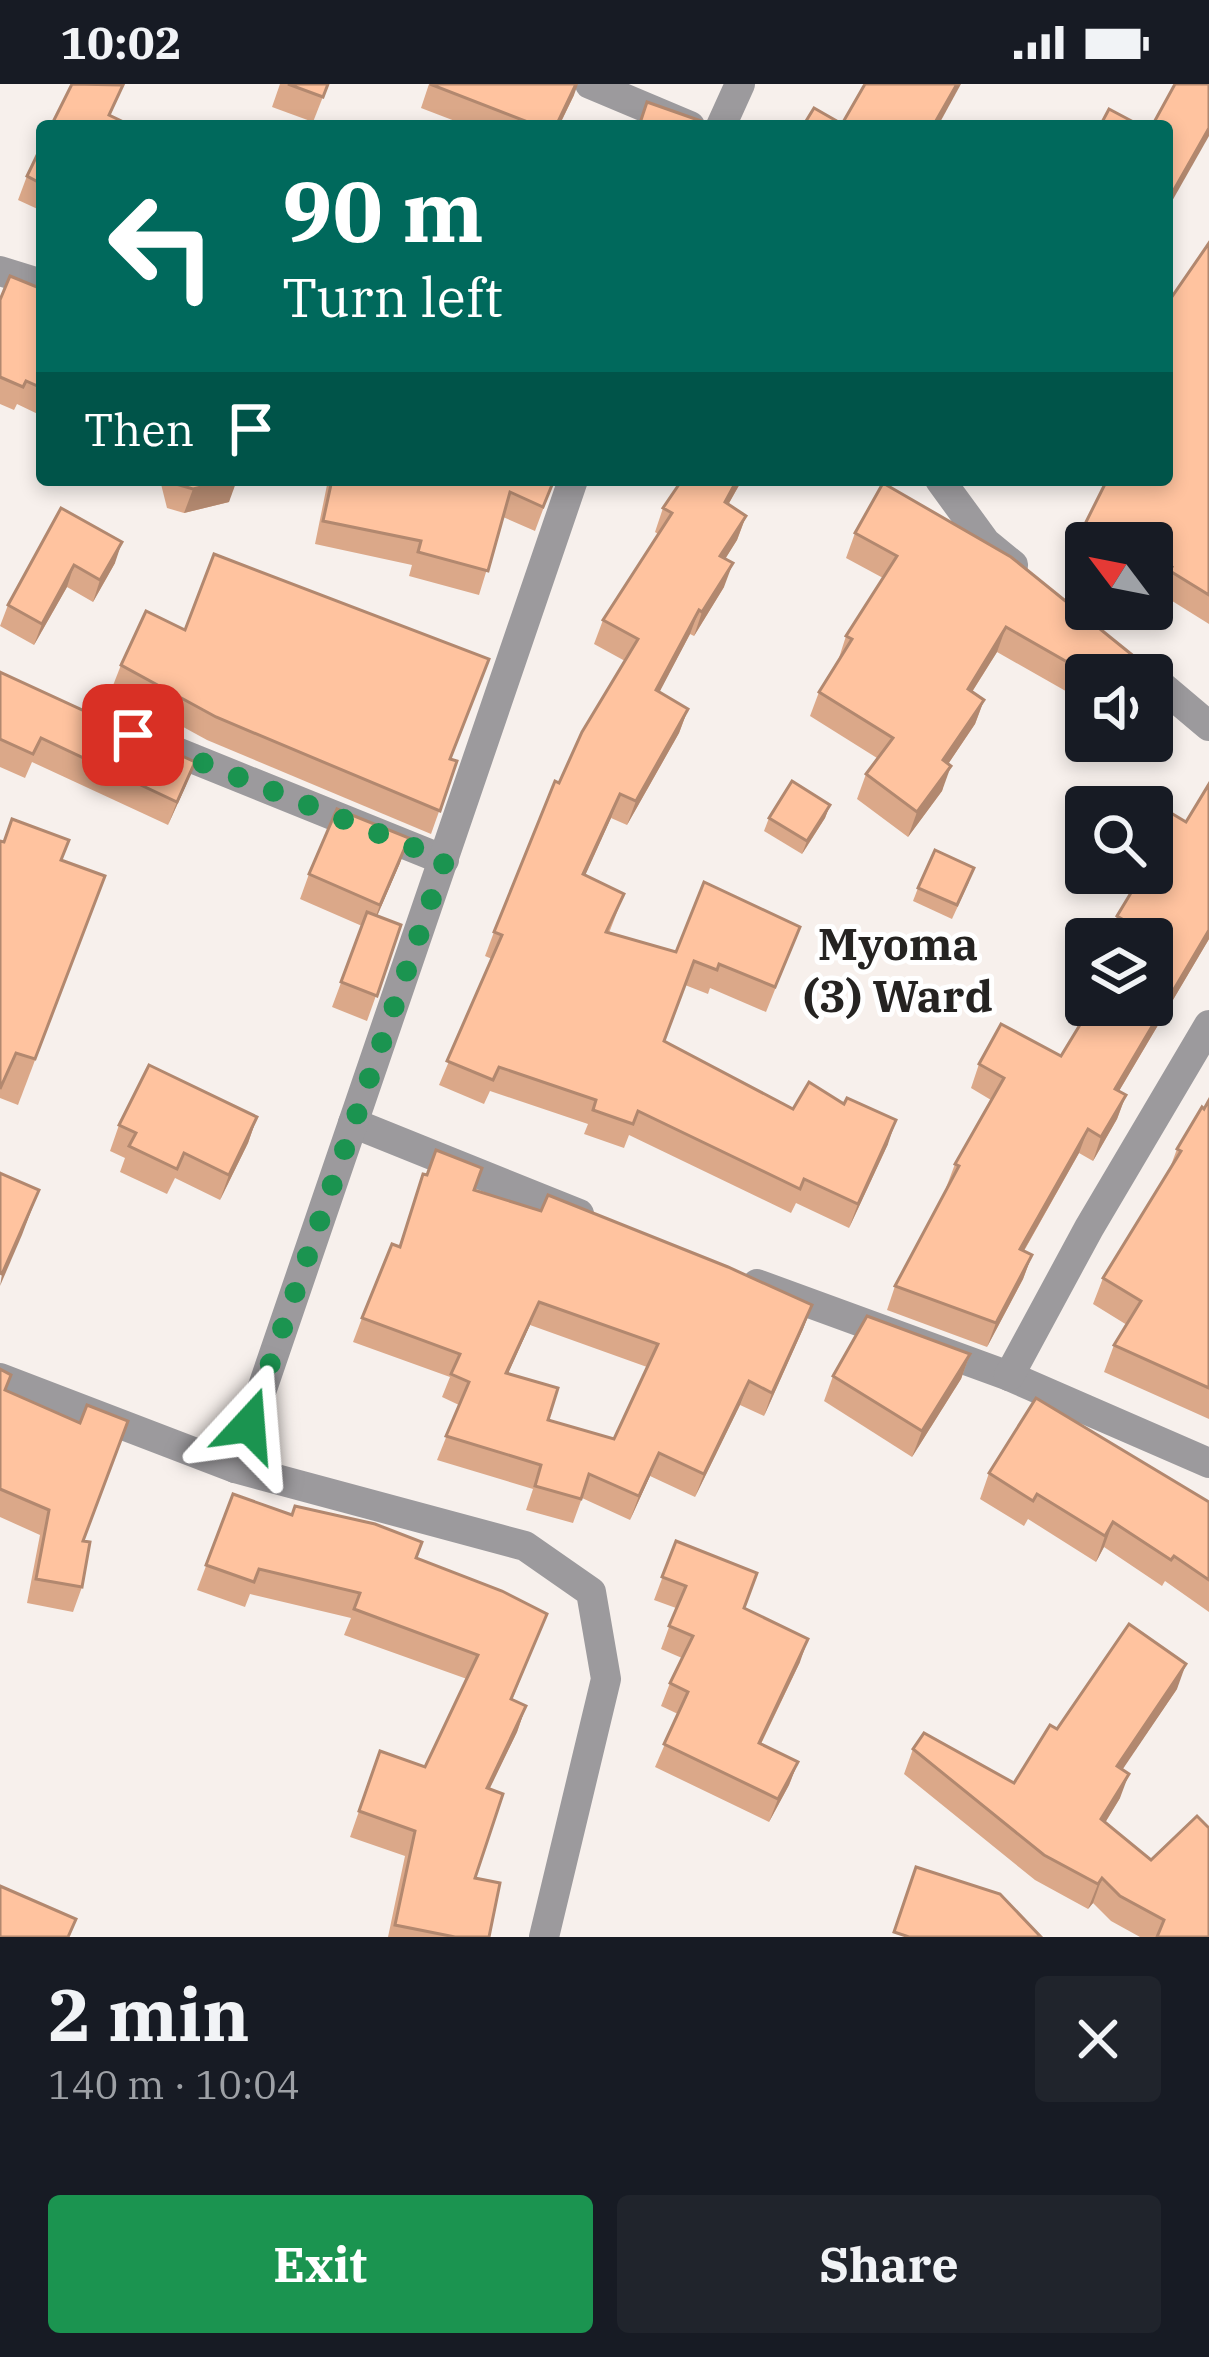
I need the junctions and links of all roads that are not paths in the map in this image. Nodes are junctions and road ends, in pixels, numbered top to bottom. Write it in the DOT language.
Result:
graph roads {
  1 [pos="590,84"];
  2 [pos="740,84"];
  3 [pos="676,120"];
  4 [pos="724,120"];
  5 [pos="0,271"];
  6 [pos="36,282"];
  7 [pos="571,486"];
  8 [pos="944,486"];
  9 [pos="1040,587"];
  10 [pos="1173,696"];
  11 [pos="89,717"];
  12 [pos="1209,726"];
  13 [pos="445,860"];
  14 [pos="1209,1025"];
  15 [pos="353,1123"];
  16 [pos="608,1226"];
  17 [pos="736,1276"];
  18 [pos="1010,1376"];
  19 [pos="0,1378"];
  20 [pos="1209,1463"];
  21 [pos="235,1468"];
  22 [pos="544,1937"];
  1 -- 3 [label="street"];
  2 -- 4 [label="street"];
  5 -- 6 [label="street"];
  7 -- 13 [label="street"];
  8 -- 9 [label="street"];
  10 -- 12 [label="street"];
  11 -- 13 [label="street"];
  13 -- 15 [label="street"];
  14 -- 18 [label="street"];
  15 -- 16 [label="street"];
  15 -- 21 [label="street"];
  17 -- 18 [label="street"];
  18 -- 20 [label="street"];
  19 -- 21 [label="street"];
  21 -- 22 [label="street"];
}
